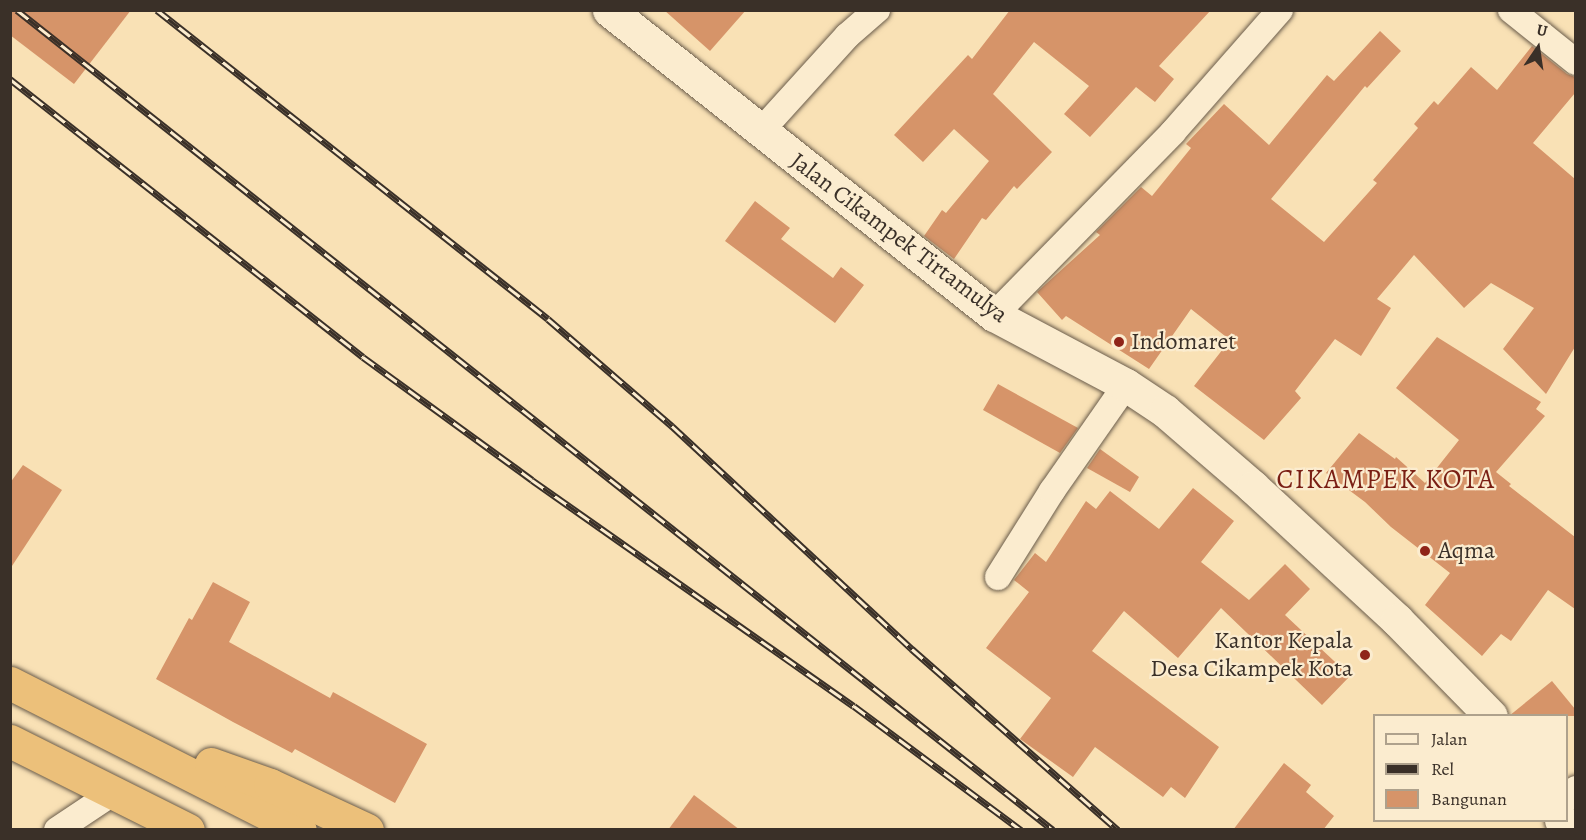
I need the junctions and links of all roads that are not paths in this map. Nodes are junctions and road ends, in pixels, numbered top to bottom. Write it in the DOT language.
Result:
graph roads {
  1 [pos="609,10"];
  2 [pos="877,10"];
  3 [pos="1280,10"];
  4 [pos="1511,10"];
  5 [pos="1575,62"];
  6 [pos="760,132"];
  7 [pos="994,315"];
  8 [pos="1126,385"];
  9 [pos="998,577"];
  10 [pos="10,683"];
  11 [pos="1489,714"];
  12 [pos="99,725"];
  13 [pos="10,741"];
  14 [pos="114,792"];
  15 [pos="184,828"];
  16 [pos="57,830"];
  17 [pos="300,830"];
  18 [pos="367,830"];
  1 -- 6 [label="street, Jalan Cikampek Tirtamulya"];
  2 -- 6 [label="street"];
  3 -- 7 [label="street"];
  4 -- 5 [label="street"];
  6 -- 7 [label="street, Jalan Cikampek Tirtamulya"];
  7 -- 8 [label="street, Jalan Cikampek Tirtamulya"];
  8 -- 9 [label="street"];
  8 -- 11 [label="street, Jalan Cikampek Tirtamulya"];
  10 -- 12 [label="highway"];
  12 -- 17 [label="highway"];
  12 -- 18 [label="highway"];
  13 -- 14 [label="highway"];
  14 -- 15 [label="highway"];
  14 -- 16 [label="street"];
}
